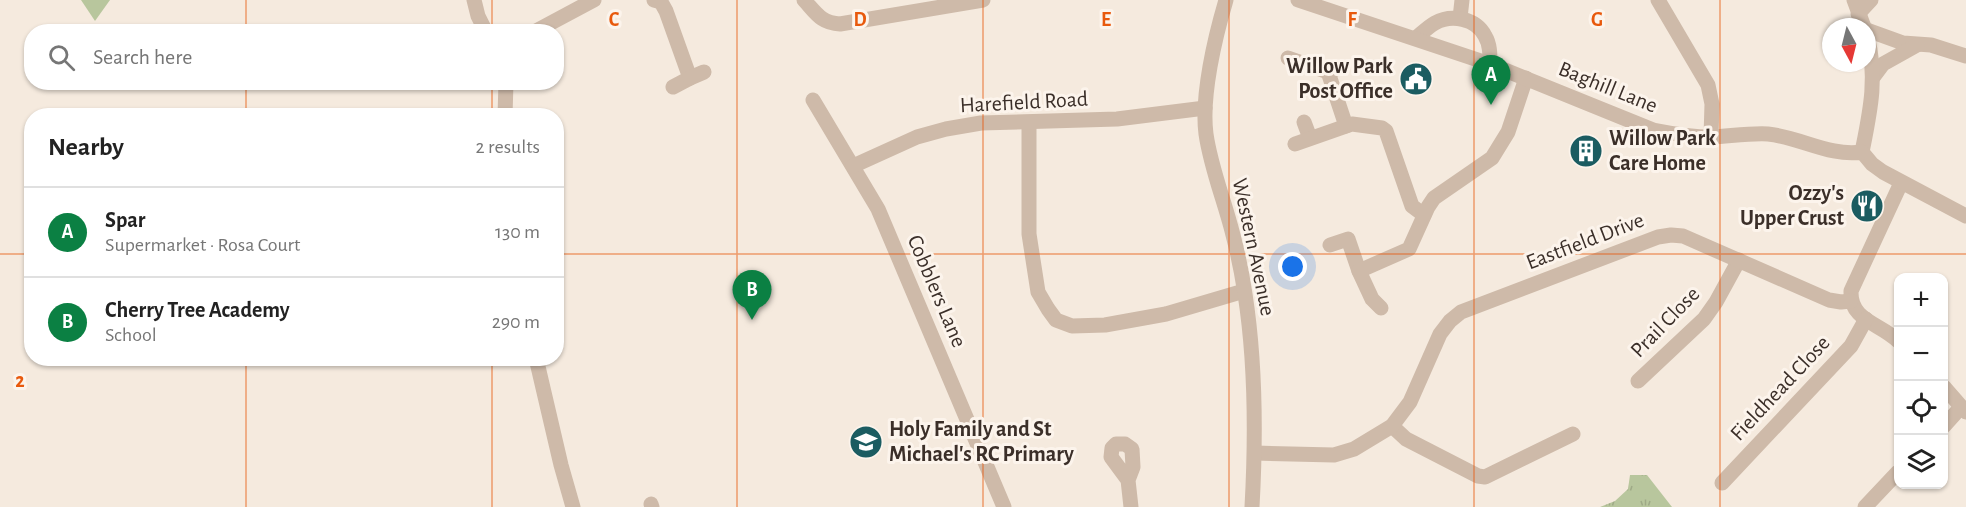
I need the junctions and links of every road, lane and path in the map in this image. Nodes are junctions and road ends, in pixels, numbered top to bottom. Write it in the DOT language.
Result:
graph roads {
  1 [pos="474,0"];
  2 [pos="594,0"];
  3 [pos="654,0"];
  4 [pos="804,0"];
  5 [pos="983,0"];
  6 [pos="1226,0"];
  7 [pos="1298,0"];
  8 [pos="1462,0"];
  9 [pos="1658,0"];
  10 [pos="1871,0"];
  11 [pos="1859,14"];
  12 [pos="1460,18"];
  13 [pos="482,24"];
  14 [pos="549,24"];
  15 [pos="1876,34"];
  16 [pos="1416,39"];
  17 [pos="1917,45"];
  18 [pos="1966,56"];
  19 [pos="1288,58"];
  20 [pos="1490,64"];
  21 [pos="1874,72"];
  22 [pos="1874,76"];
  23 [pos="1526,78"];
  24 [pos="673,87"];
  25 [pos="506,90"];
  26 [pos="813,99"];
  27 [pos="505,108"];
  28 [pos="1205,108"];
  29 [pos="1304,122"];
  30 [pos="1029,123"];
  31 [pos="1346,126"];
  32 [pos="1711,137"];
  33 [pos="1310,138"];
  34 [pos="1295,144"];
  35 [pos="1862,152"];
  36 [pos="853,166"];
  37 [pos="1901,183"];
  38 [pos="1424,215"];
  39 [pos="1966,216"];
  40 [pos="1330,245"];
  41 [pos="1739,260"];
  42 [pos="1359,271"];
  43 [pos="1244,291"];
  44 [pos="1851,301"];
  45 [pos="1381,308"];
  46 [pos="1866,320"];
  47 [pos="1894,336"];
  48 [pos="538,366"];
  49 [pos="1638,381"];
  50 [pos="1948,392"];
  51 [pos="1964,410"];
  52 [pos="1948,423"];
  53 [pos="1392,426"];
  54 [pos="1573,434"];
  55 [pos="1255,453"];
  56 [pos="1894,477"];
  57 [pos="1128,480"];
  58 [pos="1722,483"];
  59 [pos="573,507"];
  60 [pos="1005,507"];
  61 [pos="1131,507"];
  62 [pos="1252,507"];
  63 [pos="1865,507"];
  1 -- 13 [label="street"];
  2 -- 14 [label="street"];
  3 -- 24 [label="street"];
  4 -- 5 [label="street"];
  6 -- 28 [label="street, Western Avenue"];
  7 -- 16 [label="street, Baghill Lane"];
  8 -- 12 [label="street"];
  9 -- 32 [label="street"];
  10 -- 11 [label="street"];
  12 -- 16 [label="street"];
  12 -- 20 [label="street"];
  15 -- 17 [label="street"];
  16 -- 20 [label="street, Baghill Lane"];
  17 -- 18 [label="street"];
  17 -- 22 [label="street"];
  19 -- 31 [label="street"];
  20 -- 23 [label="street, Baghill Lane"];
  21 -- 22 [label="street"];
  22 -- 35 [label="street"];
  23 -- 32 [label="street, Baghill Lane"];
  23 -- 38 [label="street"];
  25 -- 27 [label="street"];
  26 -- 36 [label="street, Cobblers Lane"];
  28 -- 30 [label="street, Harefield Road"];
  28 -- 43 [label="street, Western Avenue"];
  29 -- 33 [label="street"];
  30 -- 36 [label="street, Harefield Road"];
  30 -- 43 [label="street"];
  31 -- 33 [label="street"];
  31 -- 38 [label="street"];
  32 -- 35 [label="street, Baghill Lane"];
  33 -- 34 [label="street"];
  35 -- 37 [label="street"];
  36 -- 60 [label="street, Cobblers Lane"];
  37 -- 39 [label="street"];
  37 -- 44 [label="street"];
  38 -- 42 [label="street"];
  40 -- 42 [label="street"];
  41 -- 44 [label="street, Eastfield Drive"];
  41 -- 49 [label="street, Prail Close"];
  41 -- 53 [label="street, Eastfield Drive"];
  42 -- 45 [label="street"];
  43 -- 55 [label="street, Western Avenue"];
  44 -- 46 [label="street"];
  46 -- 47 [label="street"];
  46 -- 58 [label="street, Fieldhead Close"];
  48 -- 59 [label="street"];
  50 -- 51 [label="street"];
  51 -- 52 [label="street"];
  53 -- 54 [label="street"];
  53 -- 55 [label="street, Eastfield Drive"];
  55 -- 62 [label="street, Western Avenue"];
  56 -- 63 [label="street"];
  57 -- 61 [label="street"];
}
